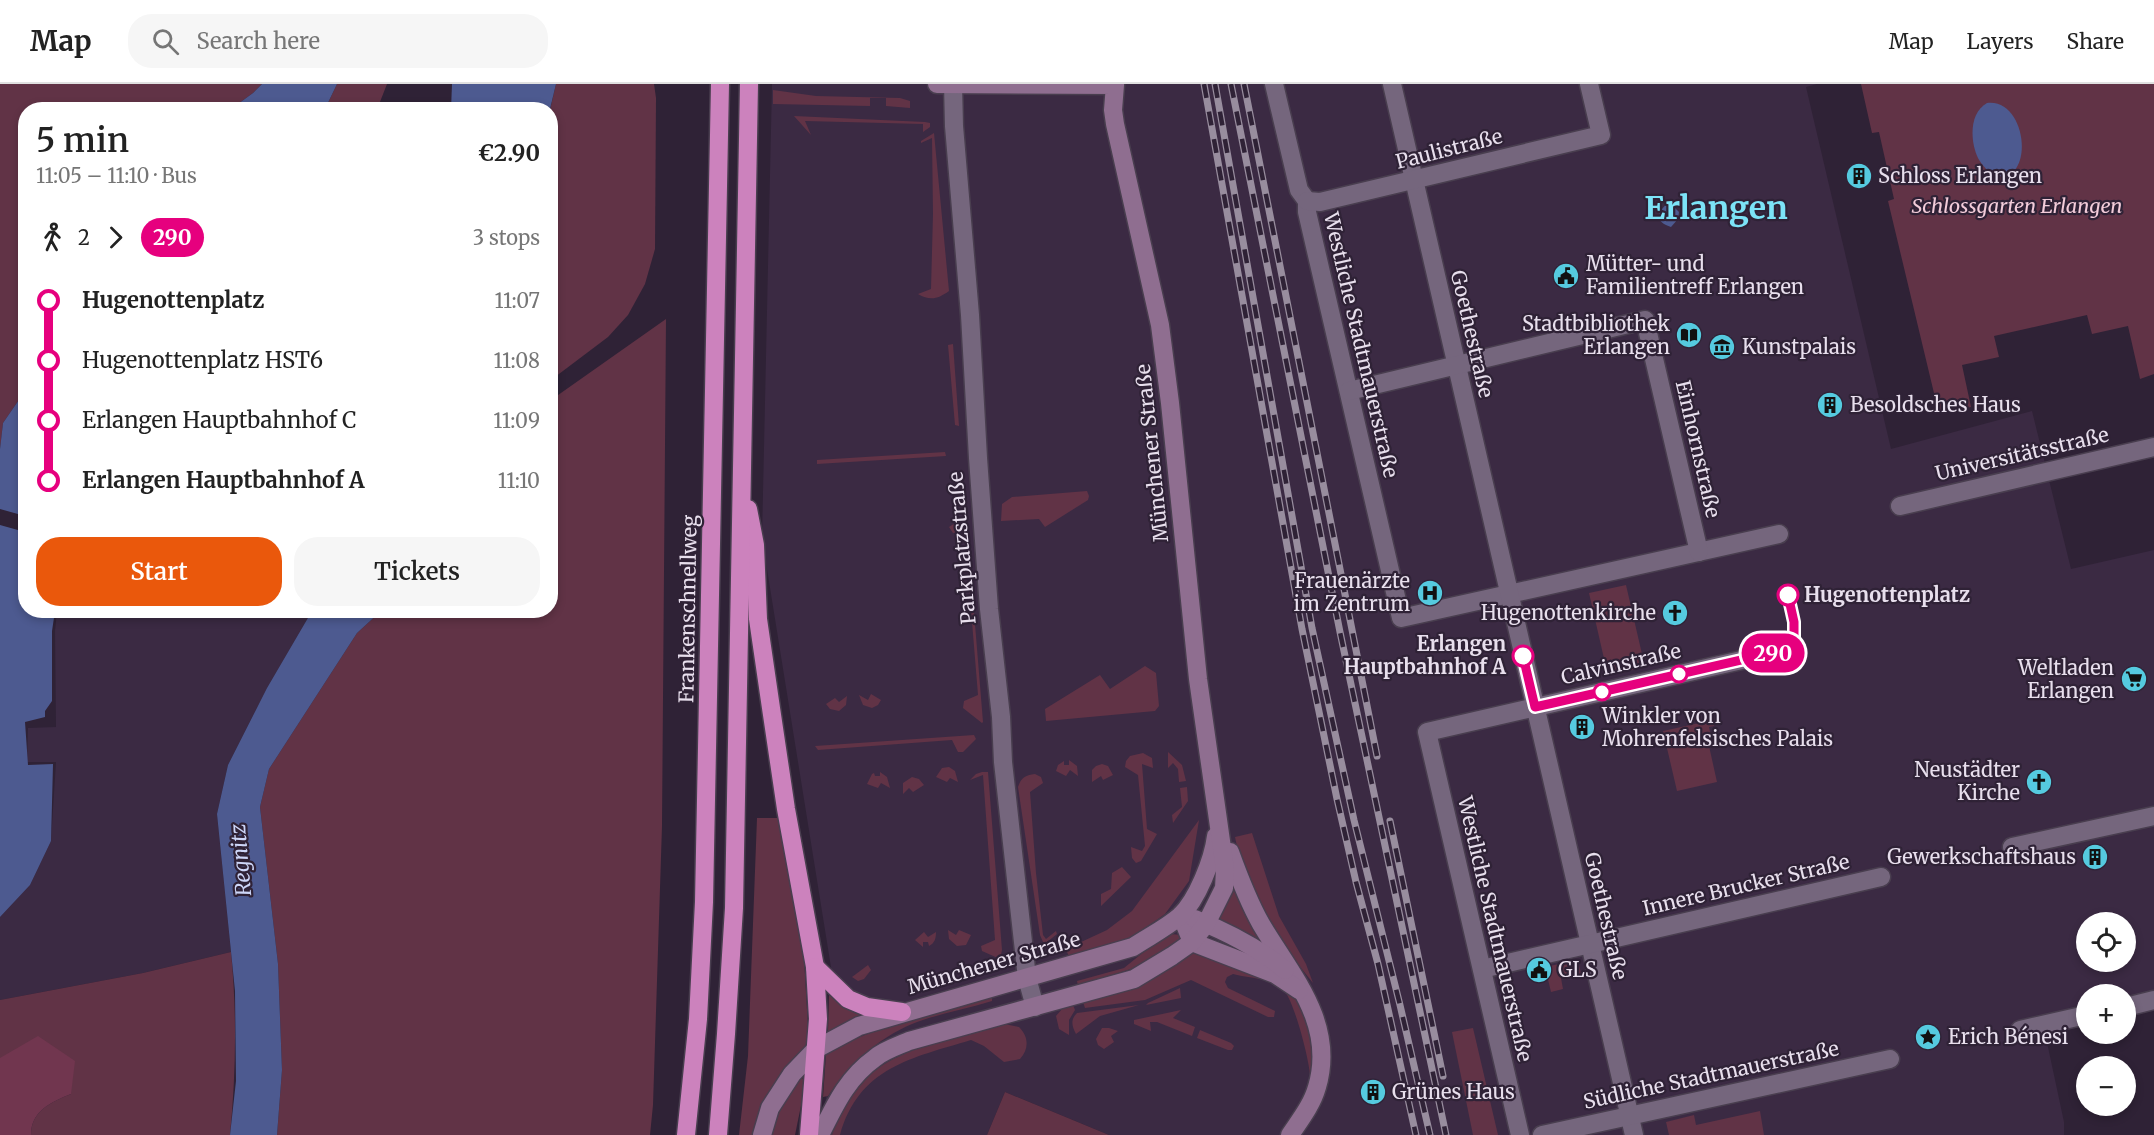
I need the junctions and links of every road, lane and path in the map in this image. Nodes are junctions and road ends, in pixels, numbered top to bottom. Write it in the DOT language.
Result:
graph roads {
  1 [pos="937,84"];
  2 [pos="953,84"];
  3 [pos="1116,84"];
  4 [pos="1274,84"];
  5 [pos="1392,84"];
  6 [pos="1589,84"];
  7 [pos="720,99"];
  8 [pos="749,99"];
  9 [pos="1422,178"];
  10 [pos="1307,201"];
  11 [pos="1456,364"];
  12 [pos="1348,391"];
  13 [pos="2154,447"];
  14 [pos="741,472"];
  15 [pos="1900,506"];
  16 [pos="1779,534"];
  17 [pos="1699,552"];
  18 [pos="1509,595"];
  19 [pos="1794,648"];
  20 [pos="1535,707"];
  21 [pos="1427,732"];
  22 [pos="2154,816"];
  23 [pos="1218,817"];
  24 [pos="2012,847"];
  25 [pos="1881,877"];
  26 [pos="1181,915"];
  27 [pos="1206,924"];
  28 [pos="1192,942"];
  29 [pos="1590,944"];
  30 [pos="815,967"];
  31 [pos="1482,969"];
  32 [pos="1027,978"];
  33 [pos="1303,992"];
  34 [pos="2154,1000"];
  35 [pos="2136,1004"];
  36 [pos="1035,1006"];
  37 [pos="902,1012"];
  38 [pos="2076,1017"];
  39 [pos="2020,1030"];
  40 [pos="816,1049"];
  41 [pos="1890,1059"];
  42 [pos="1629,1116"];
  43 [pos="686,1135"];
  44 [pos="718,1135"];
  45 [pos="762,1135"];
  46 [pos="809,1135"];
  47 [pos="820,1135"];
  48 [pos="1290,1135"];
  49 [pos="1520,1135"];
  50 [pos="1542,1135"];
  51 [pos="1634,1135"];
  1 -- 2 [label="main road"];
  2 -- 3 [label="main road"];
  2 -- 32 [label="street, Parkplatzstraße"];
  3 -- 23 [label="main road, Münchener Straße"];
  4 -- 10 [label="street, Westliche Stadtmauerstraße"];
  5 -- 9 [label="street, Goethestraße"];
  6 -- 9 [label="street, Paulistraße"];
  7 -- 43 [label="highway, Frankenschnellweg"];
  8 -- 14 [label="highway"];
  9 -- 10 [label="street, Paulistraße"];
  9 -- 11 [label="street, Goethestraße"];
  10 -- 12 [label="street, Westliche Stadtmauerstraße"];
  11 -- 12 [label="street"];
  11 -- 17 [label="street, Einhornstraße"];
  11 -- 18 [label="street, Goethestraße"];
  12 -- 18 [label="street, Westliche Stadtmauerstraße"];
  13 -- 15 [label="street, Universitätsstraße"];
  14 -- 30 [label="highway"];
  14 -- 44 [label="highway"];
  16 -- 17 [label="street"];
  17 -- 18 [label="street"];
  18 -- 20 [label="street, Goethestraße"];
  19 -- 20 [label="street, Calvinstraße"];
  20 -- 21 [label="street, Calvinstraße"];
  20 -- 29 [label="street, Goethestraße"];
  21 -- 31 [label="street, Westliche Stadtmauerstraße"];
  22 -- 24 [label="street"];
  23 -- 26 [label="main road, Münchener Straße"];
  23 -- 27 [label="main road, Münchener Straße"];
  23 -- 33 [label="main road"];
  25 -- 29 [label="street, Innere Brucker Straße"];
  26 -- 27 [label="main road"];
  26 -- 28 [label="main road"];
  26 -- 32 [label="main road, Münchener Straße"];
  27 -- 28 [label="main road, Münchener Straße"];
  27 -- 33 [label="main road"];
  28 -- 33 [label="main road"];
  28 -- 36 [label="main road, Münchener Straße"];
  29 -- 31 [label="street, Innere Brucker Straße"];
  29 -- 42 [label="street, Goethestraße"];
  30 -- 37 [label="highway"];
  30 -- 40 [label="highway"];
  31 -- 49 [label="street, Westliche Stadtmauerstraße"];
  32 -- 36 [label="street, Parkplatzstraße"];
  32 -- 37 [label="main road, Münchener Straße"];
  33 -- 48 [label="main road"];
  34 -- 35 [label="street"];
  36 -- 47 [label="main road, Münchener Straße"];
  37 -- 40 [label="main road, Münchener Straße"];
  38 -- 39 [label="street"];
  40 -- 45 [label="main road, Münchener Straße"];
  40 -- 46 [label="highway"];
  41 -- 42 [label="street, Südliche Stadtmauerstraße"];
  42 -- 50 [label="street, Südliche Stadtmauerstraße"];
  42 -- 51 [label="street, Goethestraße"];
}
